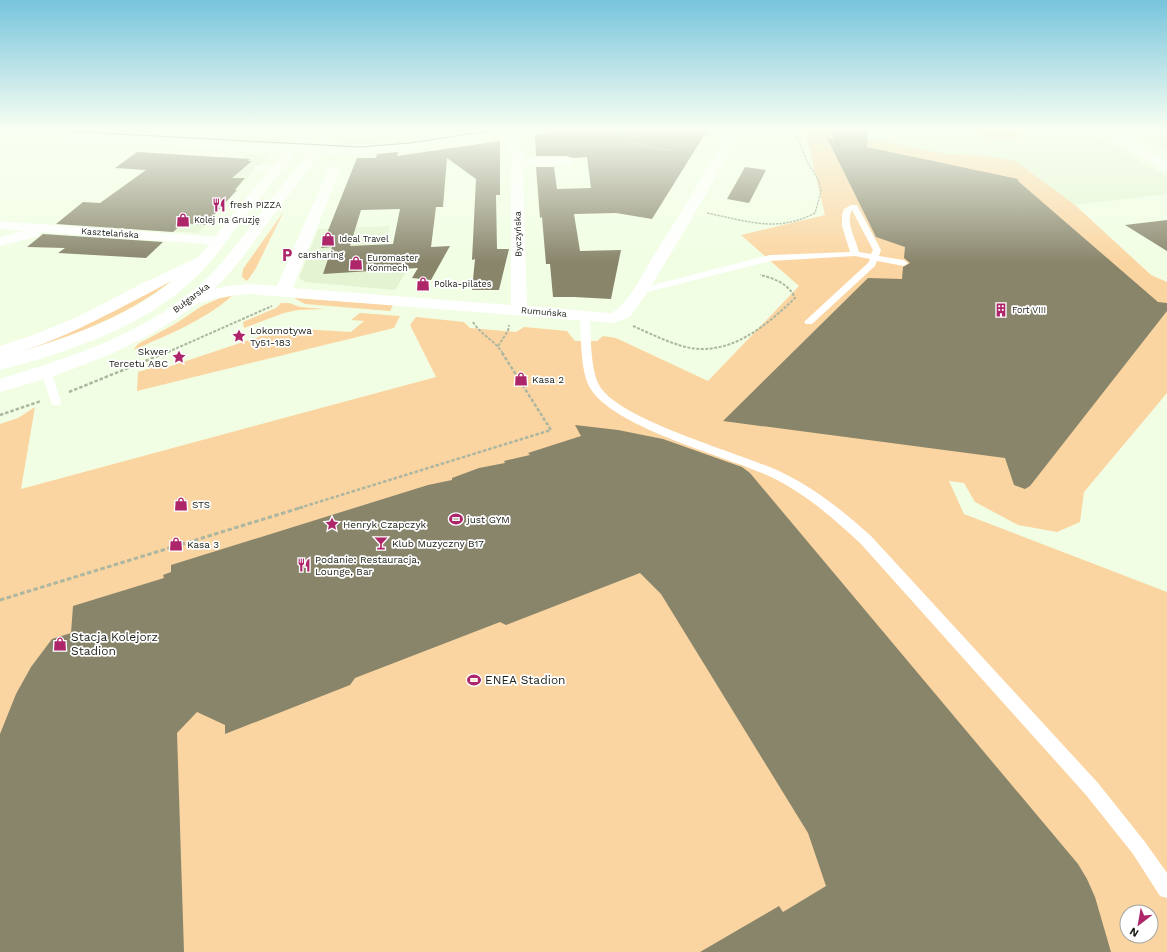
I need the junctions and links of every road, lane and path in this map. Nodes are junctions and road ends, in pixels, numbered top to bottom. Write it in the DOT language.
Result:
graph roads {
  1 [pos="273,173"];
  2 [pos="299,173"];
  3 [pos="336,173"];
  4 [pos="517,173"];
  5 [pos="711,173"];
  6 [pos="815,173"];
  7 [pos="688,212"];
  8 [pos="0,225"];
  9 [pos="54,228"];
  10 [pos="219,241"];
  11 [pos="0,242"];
  12 [pos="855,254"];
  13 [pos="203,260"];
  14 [pos="232,260"];
  15 [pos="904,263"];
  16 [pos="759,275"];
  17 [pos="249,289"];
  18 [pos="640,291"];
  19 [pos="283,292"];
  20 [pos="191,300"];
  21 [pos="272,306"];
  22 [pos="519,310"];
  23 [pos="585,316"];
  24 [pos="617,316"];
  25 [pos="472,320"];
  26 [pos="809,322"];
  27 [pos="510,323"];
  28 [pos="498,346"];
  29 [pos="0,352"];
  30 [pos="0,364"];
  31 [pos="46,371"];
  32 [pos="0,386"];
  33 [pos="64,393"];
  34 [pos="51,401"];
  35 [pos="0,415"];
  36 [pos="0,600"];
  37 [pos="1167,889"];
  1 -- 10 [label="street, Bułgarska"];
  2 -- 14 [label="street, Bułgarska"];
  3 -- 19 [label="street"];
  4 -- 22 [label="street, Byczyńska"];
  5 -- 7 [label="street"];
  6 -- 7 [label="path"];
  7 -- 18 [label="street"];
  8 -- 9 [label="street, Kasztelańska"];
  9 -- 10 [label="street, Kasztelańska"];
  9 -- 11 [label="street"];
  10 -- 13 [label="street, Bułgarska"];
  12 -- 15 [label="lane"];
  12 -- 18 [label="lane"];
  12 -- 26 [label="lane"];
  13 -- 29 [label="street, Bułgarska"];
  13 -- 30 [label="street, Bułgarska"];
  14 -- 17 [label="street, Rumuńska"];
  14 -- 20 [label="street, Bułgarska"];
  16 -- 24 [label="path"];
  17 -- 19 [label="street, Rumuńska"];
  17 -- 20 [label="street, Rumuńska"];
  18 -- 24 [label="street"];
  19 -- 22 [label="street, Rumuńska"];
  20 -- 31 [label="street, Bułgarska"];
  21 -- 33 [label="path"];
  22 -- 23 [label="street, Rumuńska"];
  23 -- 24 [label="street, Rumuńska"];
  23 -- 37 [label="lane"];
  25 -- 28 [label="path"];
  27 -- 28 [label="path"];
  28 -- 36 [label="path"];
  31 -- 32 [label="street, Bułgarska"];
  31 -- 34 [label="lane"];
  34 -- 35 [label="path"];
}
